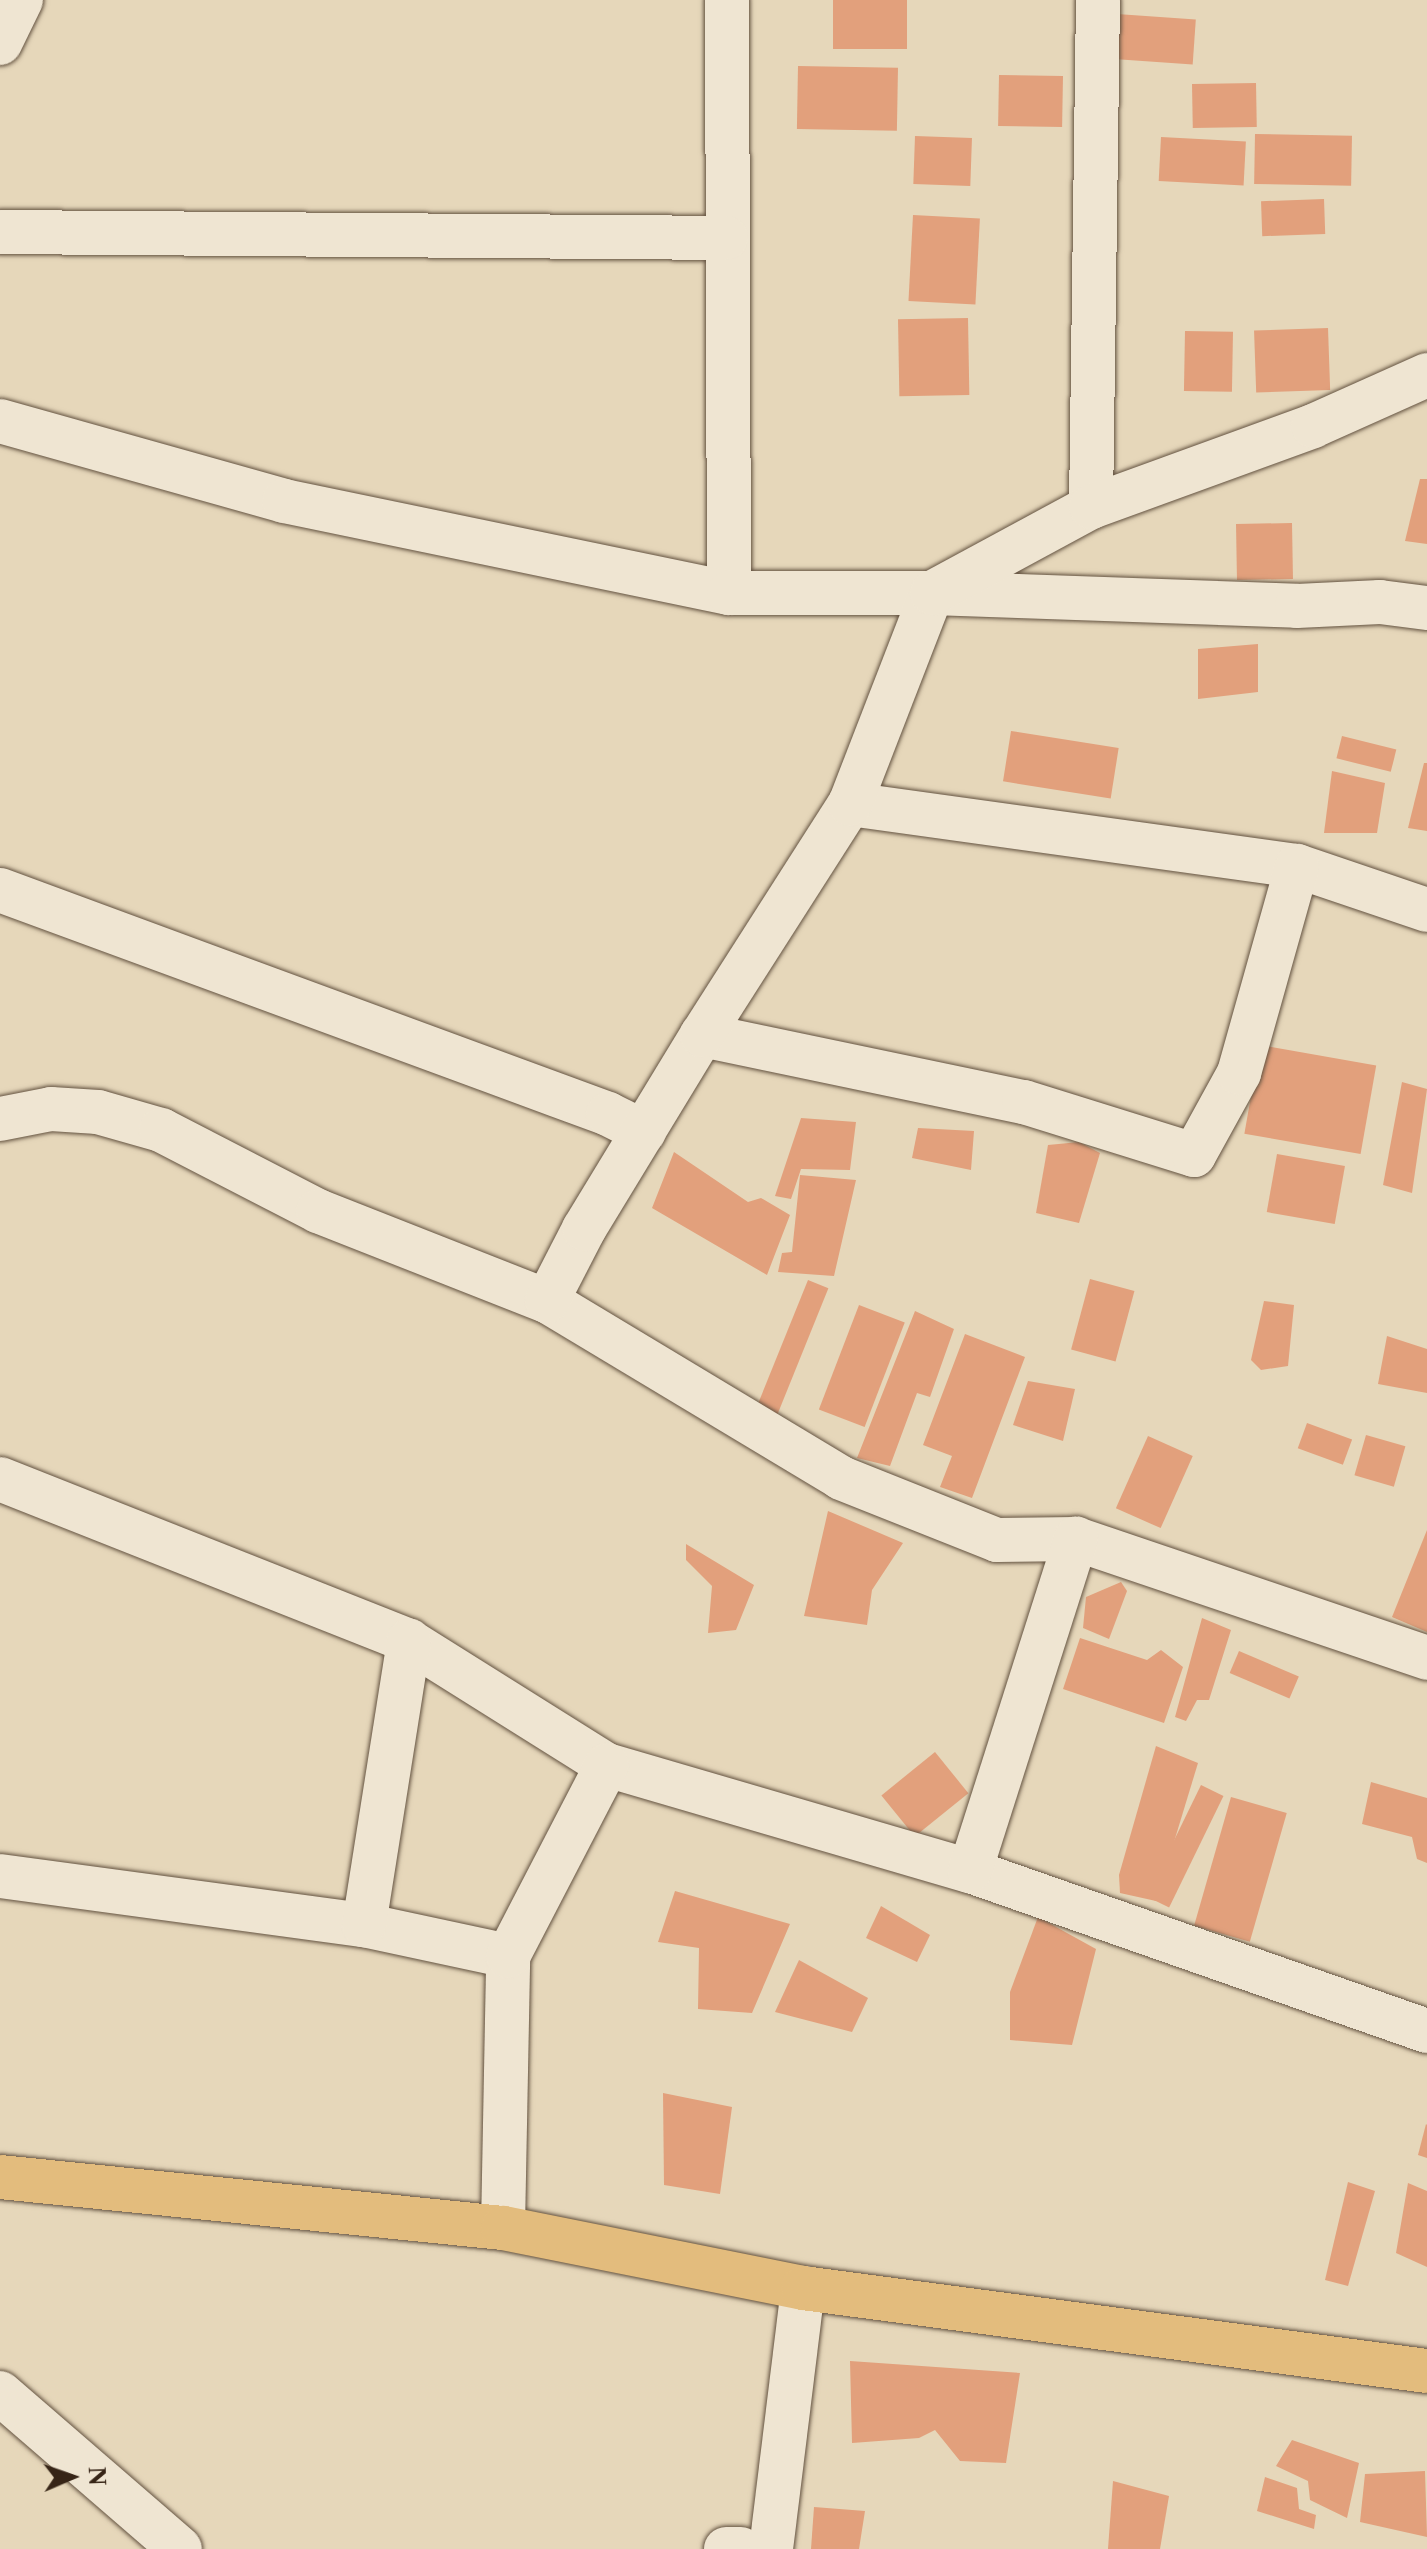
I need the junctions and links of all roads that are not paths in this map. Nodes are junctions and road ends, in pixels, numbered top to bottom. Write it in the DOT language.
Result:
graph roads {
  1 [pos="21,0"];
  2 [pos="727,0"];
  3 [pos="1098,0"];
  4 [pos="0,43"];
  5 [pos="0,232"];
  6 [pos="726,238"];
  7 [pos="1427,375"];
  8 [pos="0,421"];
  9 [pos="1091,507"];
  10 [pos="729,593"];
  11 [pos="932,593"];
  12 [pos="1427,608"];
  13 [pos="850,804"];
  14 [pos="1297,866"];
  15 [pos="0,890"];
  16 [pos="1427,910"];
  17 [pos="702,1035"];
  18 [pos="0,1119"];
  19 [pos="644,1132"];
  20 [pos="547,1301"];
  21 [pos="0,1479"];
  22 [pos="1076,1539"];
  23 [pos="409,1641"];
  24 [pos="1427,1658"];
  25 [pos="607,1765"];
  26 [pos="970,1871"];
  27 [pos="0,1876"];
  28 [pos="364,1925"];
  29 [pos="508,1956"];
  30 [pos="1427,2031"];
  31 [pos="0,2177"];
  32 [pos="503,2228"];
  33 [pos="803,2288"];
  34 [pos="1427,2371"];
  35 [pos="0,2393"];
  36 [pos="180,2549"];
  37 [pos="726,2549"];
  38 [pos="741,2549"];
  39 [pos="771,2549"];
  1 -- 4 [label="street"];
  2 -- 6 [label="street"];
  3 -- 9 [label="street"];
  5 -- 6 [label="street"];
  6 -- 10 [label="street"];
  7 -- 9 [label="street"];
  8 -- 10 [label="street"];
  9 -- 11 [label="street"];
  10 -- 11 [label="street"];
  11 -- 12 [label="street"];
  11 -- 13 [label="street"];
  13 -- 14 [label="street"];
  13 -- 17 [label="street"];
  14 -- 16 [label="street"];
  14 -- 17 [label="street"];
  15 -- 19 [label="street"];
  17 -- 19 [label="street"];
  18 -- 20 [label="street"];
  19 -- 20 [label="street"];
  20 -- 22 [label="street"];
  21 -- 23 [label="street"];
  22 -- 24 [label="street"];
  22 -- 26 [label="street"];
  23 -- 25 [label="street"];
  23 -- 28 [label="street"];
  25 -- 26 [label="street"];
  25 -- 29 [label="street"];
  26 -- 30 [label="street"];
  27 -- 28 [label="street"];
  28 -- 29 [label="street"];
  29 -- 32 [label="street"];
  31 -- 32 [label="main road"];
  32 -- 33 [label="main road"];
  33 -- 34 [label="main road"];
  33 -- 39 [label="street"];
  35 -- 36 [label="street"];
  37 -- 38 [label="street"];
}
